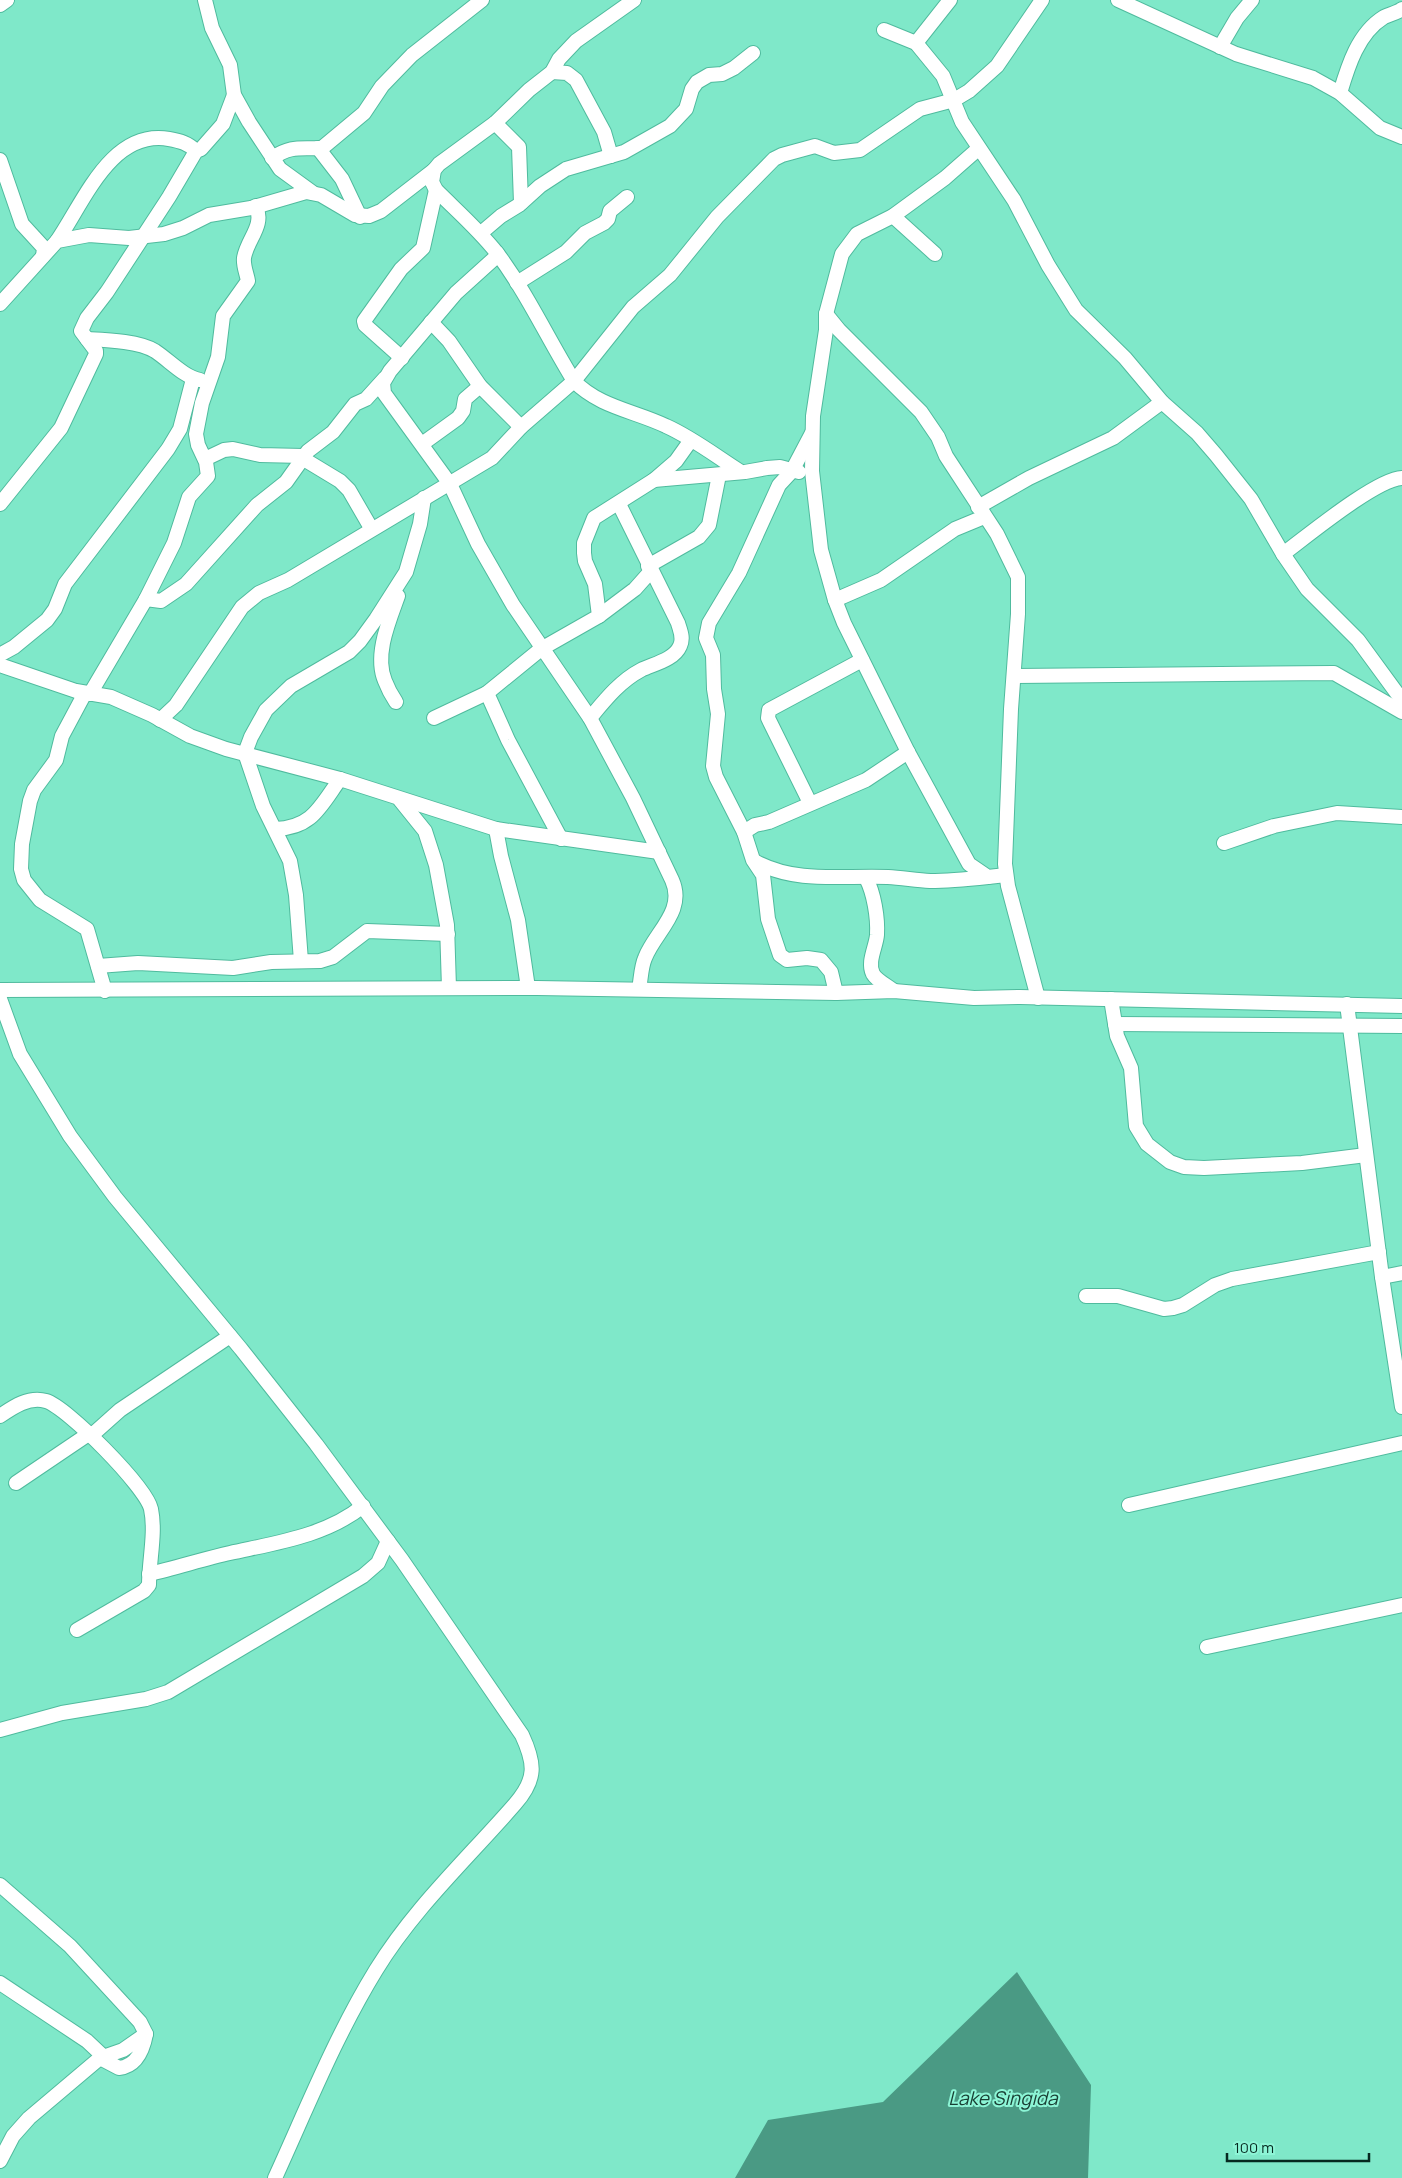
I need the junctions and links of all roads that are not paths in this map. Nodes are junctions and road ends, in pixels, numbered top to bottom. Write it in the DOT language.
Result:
graph roads {
  1 [pos="7,0"];
  2 [pos="205,0"];
  3 [pos="634,0"];
  4 [pos="950,0"];
  5 [pos="1042,0"];
  6 [pos="1118,0"];
  7 [pos="1252,0"];
  8 [pos="471,3"];
  9 [pos="0,5"];
  10 [pos="1146,6"];
  11 [pos="1402,9"];
  12 [pos="884,30"];
  13 [pos="916,43"];
  14 [pos="1220,47"];
  15 [pos="753,52"];
  16 [pos="552,72"];
  17 [pos="1340,93"];
  18 [pos="234,95"];
  19 [pos="954,100"];
  20 [pos="495,123"];
  21 [pos="1402,136"];
  22 [pos="318,148"];
  23 [pos="978,149"];
  24 [pos="196,151"];
  25 [pos="611,156"];
  26 [pos="272,158"];
  27 [pos="0,160"];
  28 [pos="434,170"];
  29 [pos="436,190"];
  30 [pos="314,193"];
  31 [pos="627,197"];
  32 [pos="521,203"];
  33 [pos="256,206"];
  34 [pos="893,216"];
  35 [pos="360,217"];
  36 [pos="481,233"];
  37 [pos="142,236"];
  38 [pos="57,241"];
  39 [pos="497,253"];
  40 [pos="935,254"];
  41 [pos="43,256"];
  42 [pos="517,283"];
  43 [pos="0,304"];
  44 [pos="826,314"];
  45 [pos="431,322"];
  46 [pos="87,339"];
  47 [pos="402,358"];
  48 [pos="385,378"];
  49 [pos="193,379"];
  50 [pos="210,379"];
  51 [pos="574,381"];
  52 [pos="480,386"];
  53 [pos="1162,402"];
  54 [pos="521,427"];
  55 [pos="813,432"];
  56 [pos="691,440"];
  57 [pos="422,444"];
  58 [pos="303,457"];
  59 [pos="205,459"];
  60 [pos="792,471"];
  61 [pos="812,471"];
  62 [pos="741,472"];
  63 [pos="719,474"];
  64 [pos="1402,478"];
  65 [pos="654,480"];
  66 [pos="450,484"];
  67 [pos="424,498"];
  68 [pos="0,504"];
  69 [pos="619,504"];
  70 [pos="981,512"];
  71 [pos="371,528"];
  72 [pos="1283,554"];
  73 [pos="649,568"];
  74 [pos="406,572"];
  75 [pos="146,599"];
  76 [pos="835,600"];
  77 [pos="599,616"];
  78 [pos="541,649"];
  79 [pos="4,659"];
  80 [pos="862,660"];
  81 [pos="1015,676"];
  82 [pos="487,693"];
  83 [pos="87,694"];
  84 [pos="1402,700"];
  85 [pos="396,702"];
  86 [pos="176,705"];
  87 [pos="1402,712"];
  88 [pos="434,718"];
  89 [pos="590,718"];
  90 [pos="160,720"];
  91 [pos="185,733"];
  92 [pos="908,752"];
  93 [pos="245,753"];
  94 [pos="340,780"];
  95 [pos="400,800"];
  96 [pos="810,803"];
  97 [pos="1402,817"];
  98 [pos="275,829"];
  99 [pos="496,830"];
  100 [pos="744,832"];
  101 [pos="561,839"];
  102 [pos="1224,843"];
  103 [pos="659,852"];
  104 [pos="753,860"];
  105 [pos="1006,875"];
  106 [pos="988,877"];
  107 [pos="866,878"];
  108 [pos="448,934"];
  109 [pos="302,961"];
  110 [pos="98,966"];
  111 [pos="449,988"];
  112 [pos="528,988"];
  113 [pos="639,989"];
  114 [pos="0,990"];
  115 [pos="105,991"];
  116 [pos="894,992"];
  117 [pos="836,993"];
  118 [pos="0,998"];
  119 [pos="1038,998"];
  120 [pos="1111,999"];
  121 [pos="1347,1004"];
  122 [pos="1402,1006"];
  123 [pos="1115,1024"];
  124 [pos="1349,1026"];
  125 [pos="1402,1026"];
  126 [pos="1366,1155"];
  127 [pos="1379,1252"];
  128 [pos="1402,1273"];
  129 [pos="1382,1277"];
  130 [pos="1086,1296"];
  131 [pos="230,1336"];
  132 [pos="1402,1407"];
  133 [pos="0,1416"];
  134 [pos="91,1434"];
  135 [pos="1402,1443"];
  136 [pos="16,1483"];
  137 [pos="1129,1505"];
  138 [pos="363,1506"];
  139 [pos="388,1541"];
  140 [pos="149,1574"];
  141 [pos="1402,1605"];
  142 [pos="77,1630"];
  143 [pos="1206,1647"];
  144 [pos="0,1730"];
  145 [pos="0,1885"];
  146 [pos="0,1984"];
  147 [pos="102,2057"];
  148 [pos="0,2161"];
  149 [pos="275,2178"];
  1 -- 9 [label="street"];
  2 -- 18 [label="street"];
  3 -- 16 [label="street"];
  4 -- 13 [label="street"];
  5 -- 19 [label="street"];
  6 -- 10 [label="street"];
  7 -- 14 [label="street"];
  8 -- 22 [label="street"];
  10 -- 14 [label="street"];
  11 -- 17 [label="street"];
  12 -- 13 [label="street"];
  13 -- 19 [label="street"];
  14 -- 17 [label="street"];
  15 -- 25 [label="street"];
  16 -- 20 [label="street"];
  16 -- 25 [label="street"];
  17 -- 21 [label="street"];
  18 -- 24 [label="street"];
  18 -- 26 [label="street"];
  19 -- 23 [label="street"];
  19 -- 51 [label="street"];
  20 -- 28 [label="street"];
  20 -- 32 [label="street"];
  22 -- 26 [label="street"];
  22 -- 35 [label="street"];
  23 -- 34 [label="street"];
  23 -- 53 [label="street"];
  24 -- 37 [label="street"];
  24 -- 38 [label="street"];
  25 -- 32 [label="street"];
  26 -- 30 [label="street"];
  27 -- 41 [label="street"];
  28 -- 29 [label="street"];
  28 -- 35 [label="street"];
  29 -- 36 [label="street"];
  29 -- 47 [label="street"];
  30 -- 33 [label="street"];
  30 -- 35 [label="street"];
  31 -- 42 [label="street"];
  32 -- 36 [label="street"];
  33 -- 37 [label="street"];
  33 -- 50 [label="street"];
  34 -- 40 [label="street"];
  34 -- 44 [label="street"];
  36 -- 39 [label="street"];
  37 -- 38 [label="street"];
  37 -- 46 [label="street"];
  38 -- 41 [label="street"];
  39 -- 42 [label="street"];
  39 -- 45 [label="street"];
  41 -- 43 [label="street"];
  42 -- 51 [label="street"];
  44 -- 55 [label="street"];
  44 -- 70 [label="street"];
  45 -- 47 [label="street"];
  45 -- 52 [label="street"];
  46 -- 49 [label="street"];
  46 -- 68 [label="street"];
  47 -- 48 [label="street"];
  48 -- 57 [label="street"];
  48 -- 58 [label="street"];
  49 -- 50 [label="street"];
  49 -- 79 [label="street"];
  50 -- 59 [label="street"];
  51 -- 54 [label="street"];
  51 -- 56 [label="street"];
  52 -- 54 [label="street"];
  52 -- 57 [label="street"];
  53 -- 70 [label="street"];
  53 -- 72 [label="street"];
  54 -- 66 [label="street"];
  55 -- 60 [label="street"];
  55 -- 61 [label="street"];
  56 -- 62 [label="street"];
  56 -- 65 [label="street"];
  57 -- 66 [label="street"];
  58 -- 59 [label="street"];
  58 -- 71 [label="street"];
  58 -- 75 [label="street"];
  59 -- 75 [label="street"];
  60 -- 61 [label="street"];
  60 -- 62 [label="street"];
  60 -- 100 [label="street"];
  61 -- 76 [label="street"];
  62 -- 63 [label="street"];
  63 -- 65 [label="street"];
  63 -- 73 [label="street"];
  64 -- 72 [label="street"];
  65 -- 69 [label="street"];
  66 -- 67 [label="street"];
  66 -- 78 [label="street"];
  67 -- 71 [label="street"];
  67 -- 74 [label="street"];
  69 -- 73 [label="street"];
  69 -- 77 [label="street"];
  70 -- 76 [label="street"];
  70 -- 81 [label="street"];
  71 -- 86 [label="street"];
  72 -- 84 [label="street"];
  73 -- 77 [label="street"];
  73 -- 89 [label="street"];
  74 -- 85 [label="street"];
  74 -- 93 [label="street"];
  75 -- 83 [label="street"];
  76 -- 80 [label="street"];
  77 -- 78 [label="street"];
  78 -- 82 [label="street"];
  78 -- 89 [label="street"];
  79 -- 83 [label="street"];
  80 -- 92 [label="street"];
  80 -- 96 [label="street"];
  81 -- 87 [label="street"];
  81 -- 105 [label="street"];
  82 -- 88 [label="street"];
  82 -- 101 [label="street"];
  83 -- 90 [label="street"];
  83 -- 110 [label="street"];
  86 -- 90 [label="street"];
  86 -- 91 [label="street"];
  89 -- 103 [label="street"];
  90 -- 91 [label="street"];
  91 -- 93 [label="street"];
  92 -- 96 [label="street"];
  92 -- 106 [label="street"];
  93 -- 94 [label="street"];
  93 -- 98 [label="street"];
  94 -- 95 [label="street"];
  94 -- 98 [label="street"];
  95 -- 99 [label="street"];
  95 -- 108 [label="street"];
  96 -- 100 [label="street"];
  97 -- 102 [label="street"];
  98 -- 109 [label="street"];
  99 -- 101 [label="street"];
  99 -- 112 [label="street"];
  100 -- 104 [label="street"];
  101 -- 103 [label="street"];
  103 -- 113 [label="street"];
  104 -- 107 [label="street"];
  104 -- 117 [label="street"];
  105 -- 106 [label="street"];
  105 -- 119 [label="street"];
  106 -- 107 [label="street"];
  107 -- 116 [label="street"];
  108 -- 109 [label="street"];
  108 -- 111 [label="street"];
  109 -- 110 [label="street"];
  110 -- 115 [label="street"];
  111 -- 112 [label="street"];
  111 -- 115 [label="street"];
  112 -- 113 [label="street"];
  113 -- 117 [label="street"];
  114 -- 115 [label="street"];
  116 -- 117 [label="street"];
  116 -- 119 [label="street"];
  118 -- 131 [label="street"];
  119 -- 120 [label="street"];
  120 -- 121 [label="street"];
  120 -- 123 [label="street"];
  121 -- 122 [label="street"];
  121 -- 124 [label="street"];
  123 -- 124 [label="street"];
  123 -- 126 [label="street"];
  124 -- 125 [label="street"];
  124 -- 126 [label="street"];
  126 -- 127 [label="street"];
  127 -- 129 [label="street"];
  127 -- 130 [label="street"];
  128 -- 129 [label="street"];
  129 -- 132 [label="street"];
  131 -- 134 [label="street"];
  131 -- 138 [label="street"];
  133 -- 134 [label="street"];
  134 -- 136 [label="street"];
  134 -- 140 [label="street"];
  135 -- 137 [label="street"];
  138 -- 139 [label="street"];
  138 -- 140 [label="street"];
  139 -- 144 [label="street"];
  139 -- 149 [label="street"];
  140 -- 142 [label="street"];
  141 -- 143 [label="street"];
  145 -- 147 [label="street"];
  146 -- 147 [label="street"];
  147 -- 148 [label="street"];
}
